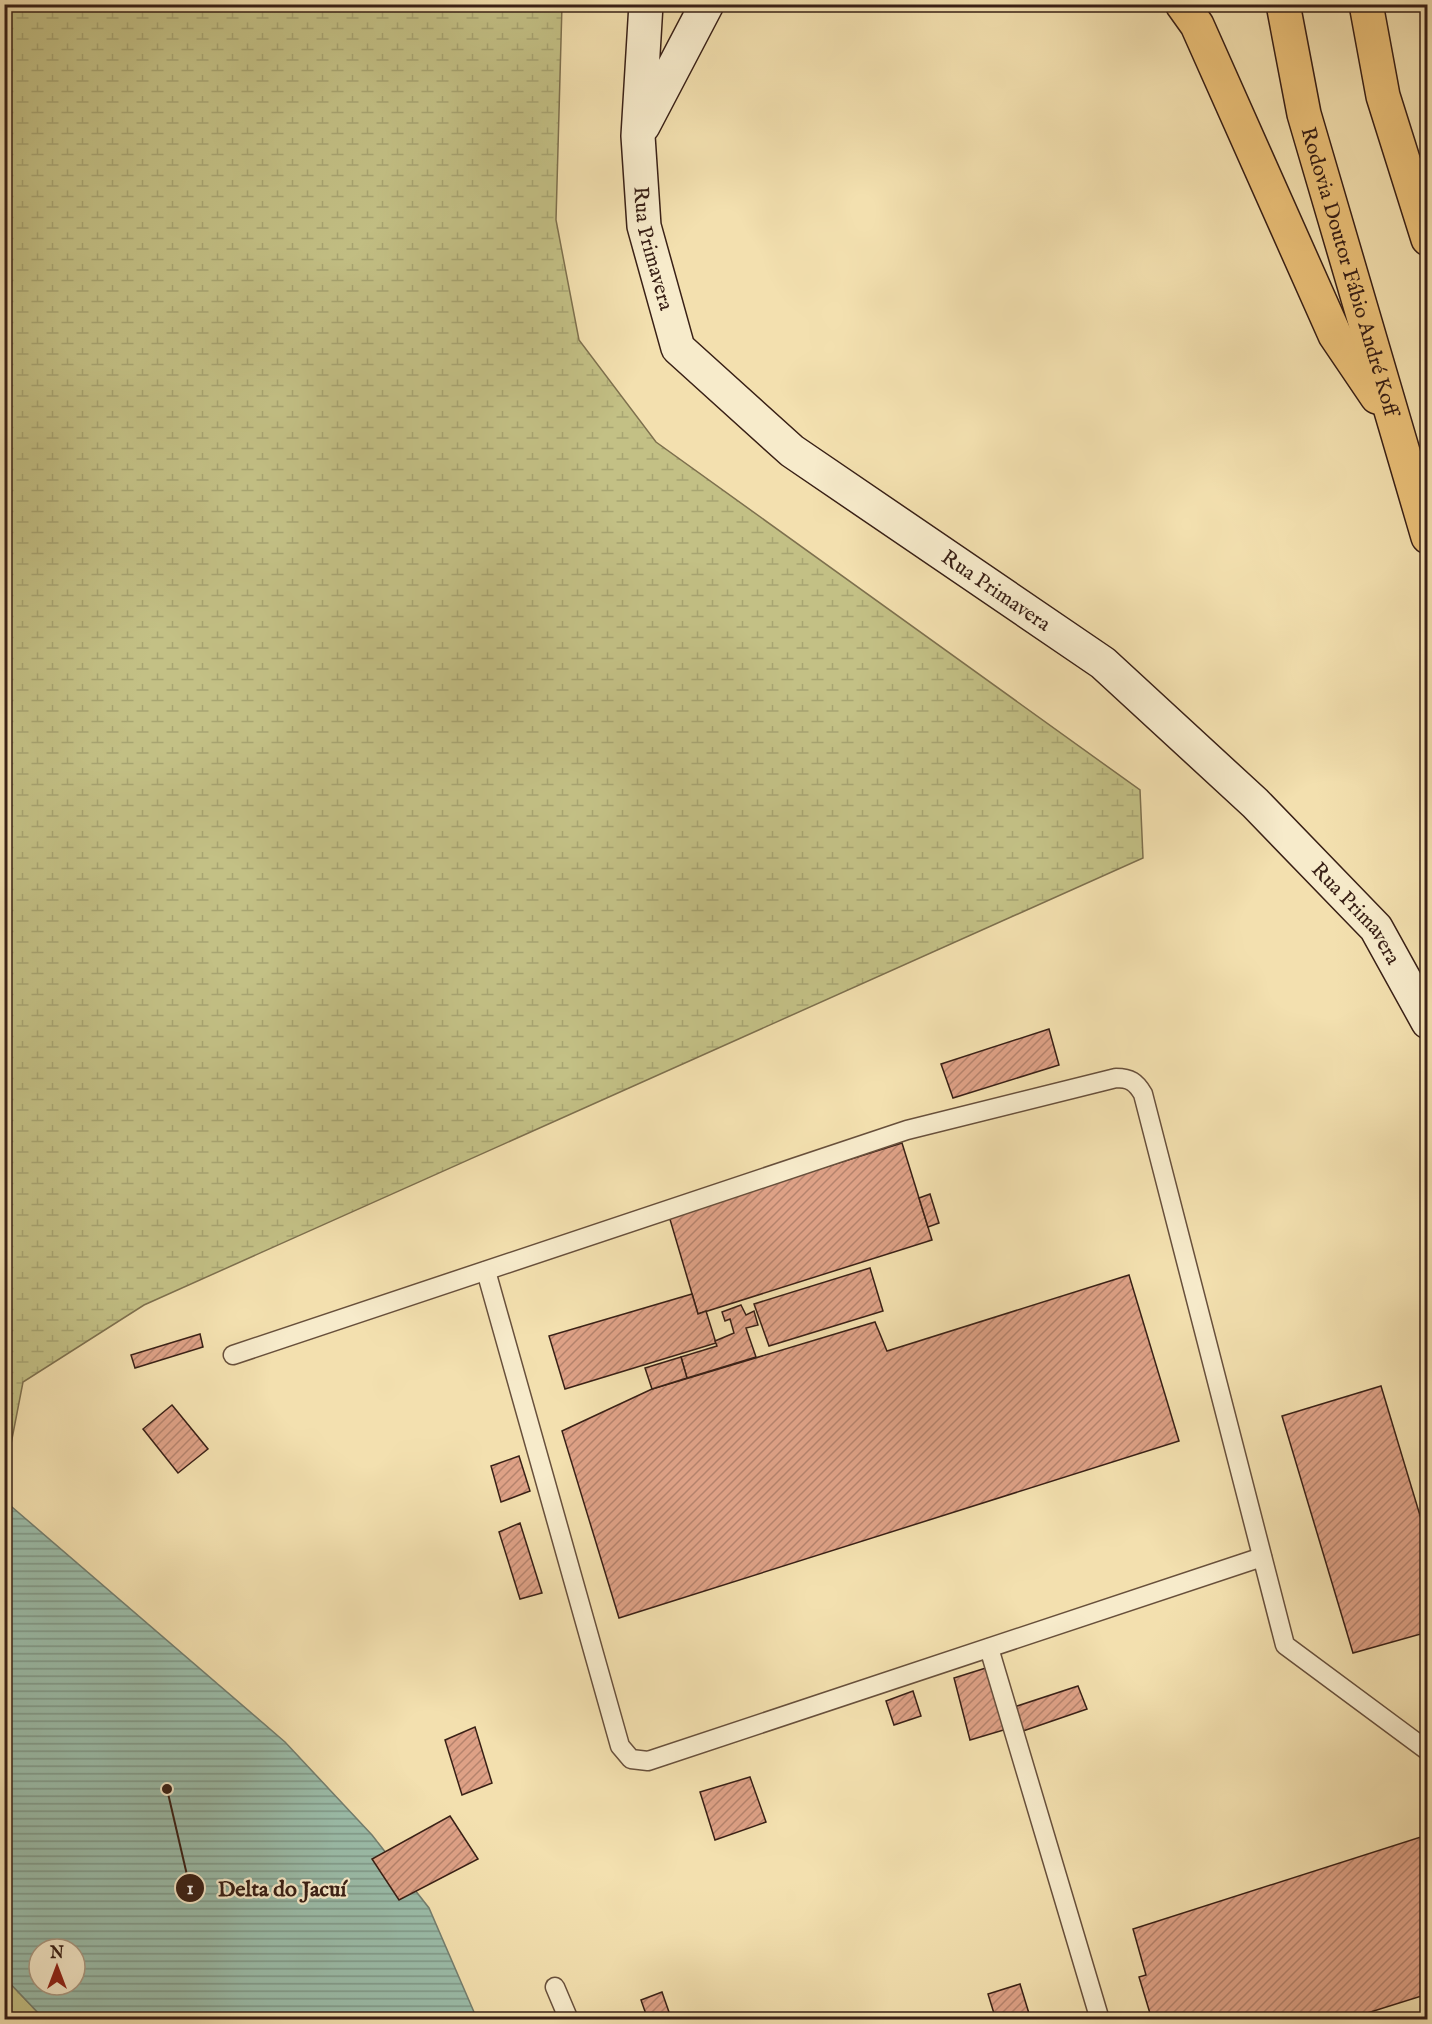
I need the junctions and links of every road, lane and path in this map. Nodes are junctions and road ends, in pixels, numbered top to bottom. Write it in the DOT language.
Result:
graph roads {
  1 [pos="646,4"];
  2 [pos="707,4"];
  3 [pos="1182,4"];
  4 [pos="1283,4"];
  5 [pos="1366,4"];
  6 [pos="638,136"];
  7 [pos="1428,239"];
  8 [pos="1395,424"];
  9 [pos="1428,537"];
  10 [pos="1428,1022"];
  11 [pos="486,1271"];
  12 [pos="233,1355"];
  13 [pos="1262,1557"];
  14 [pos="989,1648"];
  15 [pos="1428,1751"];
  16 [pos="555,1987"];
  17 [pos="569,2019"];
  18 [pos="1100,2019"];
  1 -- 6 [label="main road, Rua Primavera"];
  2 -- 6 [label="main road"];
  3 -- 8 [label="highway"];
  4 -- 8 [label="highway, Rodovia Doutor Fábio André Koff"];
  5 -- 7 [label="highway"];
  6 -- 10 [label="main road, Rua Primavera"];
  8 -- 9 [label="highway, Rodovia Doutor Fábio André Koff"];
  11 -- 12 [label="lane"];
  11 -- 13 [label="lane"];
  11 -- 14 [label="lane"];
  13 -- 14 [label="lane"];
  13 -- 15 [label="lane"];
  14 -- 18 [label="lane"];
  16 -- 17 [label="lane"];
}
